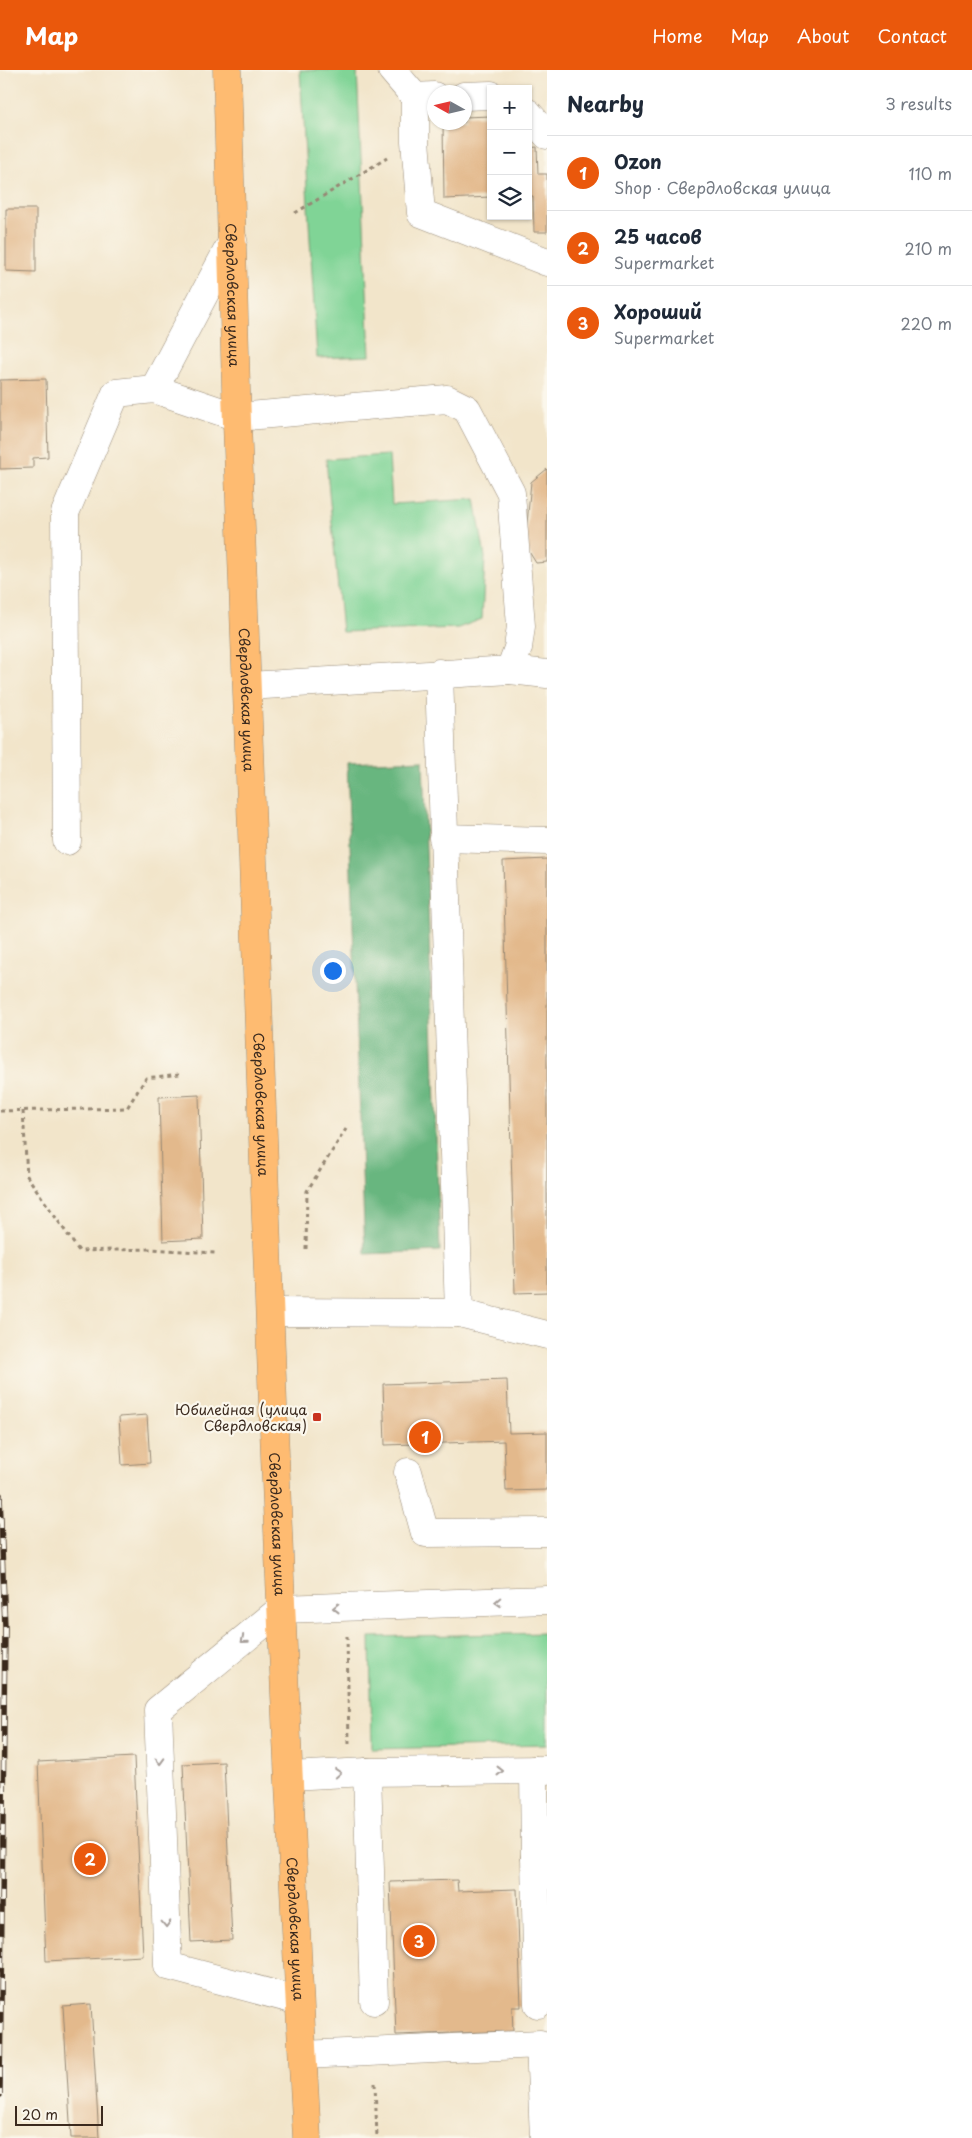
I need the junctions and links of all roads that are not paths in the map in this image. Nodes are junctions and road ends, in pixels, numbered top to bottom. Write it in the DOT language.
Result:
graph roads {
  1 [pos="227,70"];
  2 [pos="392,70"];
  3 [pos="487,95"];
  4 [pos="472,96"];
  5 [pos="425,97"];
  6 [pos="532,118"];
  7 [pos="547,135"];
  8 [pos="233,240"];
  9 [pos="547,262"];
  10 [pos="154,389"];
  11 [pos="237,417"];
  12 [pos="510,670"];
  13 [pos="439,673"];
  14 [pos="547,674"];
  15 [pos="248,686"];
  16 [pos="443,838"];
  17 [pos="67,841"];
  18 [pos="547,841"];
  19 [pos="270,1312"];
  20 [pos="459,1313"];
  21 [pos="547,1336"];
  22 [pos="408,1472"];
  23 [pos="547,1532"];
  24 [pos="547,1600"];
  25 [pos="281,1609"];
  26 [pos="541,1770"];
  27 [pos="367,1772"];
  28 [pos="289,1776"];
  29 [pos="541,1857"];
  30 [pos="299,2001"];
  31 [pos="374,2001"];
  32 [pos="538,2004"];
  33 [pos="303,2055"];
  34 [pos="307,2138"];
  35 [pos="544,2138"];
  1 -- 8 [label="highway, Свердловская улица"];
  2 -- 5 [label="street"];
  3 -- 4 [label="street"];
  5 -- 9 [label="street"];
  6 -- 7 [label="street"];
  8 -- 10 [label="street"];
  8 -- 11 [label="highway, Свердловская улица"];
  10 -- 11 [label="street"];
  10 -- 17 [label="street"];
  11 -- 12 [label="street"];
  11 -- 15 [label="highway, Свердловская улица"];
  12 -- 13 [label="street"];
  12 -- 14 [label="street"];
  13 -- 15 [label="street"];
  13 -- 16 [label="street"];
  15 -- 19 [label="highway, Свердловская улица"];
  16 -- 18 [label="street"];
  16 -- 20 [label="street"];
  19 -- 20 [label="street"];
  19 -- 25 [label="highway, Свердловская улица"];
  20 -- 21 [label="street"];
  22 -- 23 [label="street"];
  24 -- 25 [label="street, one-way"];
  25 -- 28 [label="highway, Свердловская улица"];
  25 -- 30 [label="street, one-way"];
  27 -- 26 [label="street, one-way"];
  26 -- 29 [label="street"];
  28 -- 27 [label="street, one-way"];
  27 -- 31 [label="street"];
  28 -- 30 [label="highway, Свердловская улица"];
  29 -- 32 [label="street"];
  30 -- 33 [label="highway, Свердловская улица"];
  33 -- 34 [label="highway, Свердловская улица"];
  33 -- 35 [label="street"];
}
